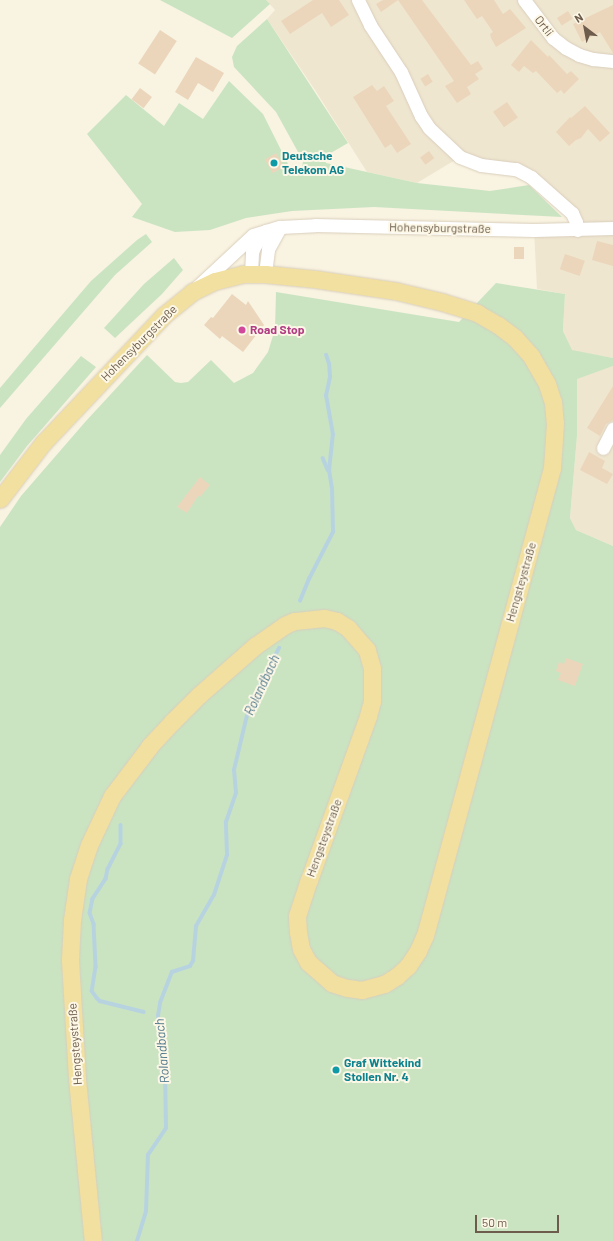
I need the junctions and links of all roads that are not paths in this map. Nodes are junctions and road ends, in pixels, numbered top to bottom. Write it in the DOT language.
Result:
graph roads {
  1 [pos="358,0"];
  2 [pos="524,0"];
  3 [pos="613,61"];
  4 [pos="280,227"];
  5 [pos="613,228"];
  6 [pos="268,230"];
  7 [pos="577,230"];
  8 [pos="258,273"];
  9 [pos="192,292"];
  10 [pos="442,302"];
  11 [pos="613,428"];
  12 [pos="603,448"];
  13 [pos="0,499"];
  14 [pos="93,1241"];
  1 -- 7 [label="street"];
  2 -- 3 [label="street, Ortli"];
  4 -- 6 [label="street, Hohensyburgstraße"];
  4 -- 7 [label="street, Hohensyburgstraße"];
  4 -- 8 [label="street"];
  5 -- 7 [label="street, Hohensyburgstraße"];
  6 -- 8 [label="street"];
  6 -- 9 [label="street, Hohensyburgstraße"];
  8 -- 9 [label="main road, Hohensyburgstraße"];
  8 -- 10 [label="main road, Hohensyburgstraße"];
  9 -- 13 [label="main road, Hohensyburgstraße"];
  10 -- 14 [label="main road, Hengsteystraße"];
  11 -- 12 [label="street"];
}
